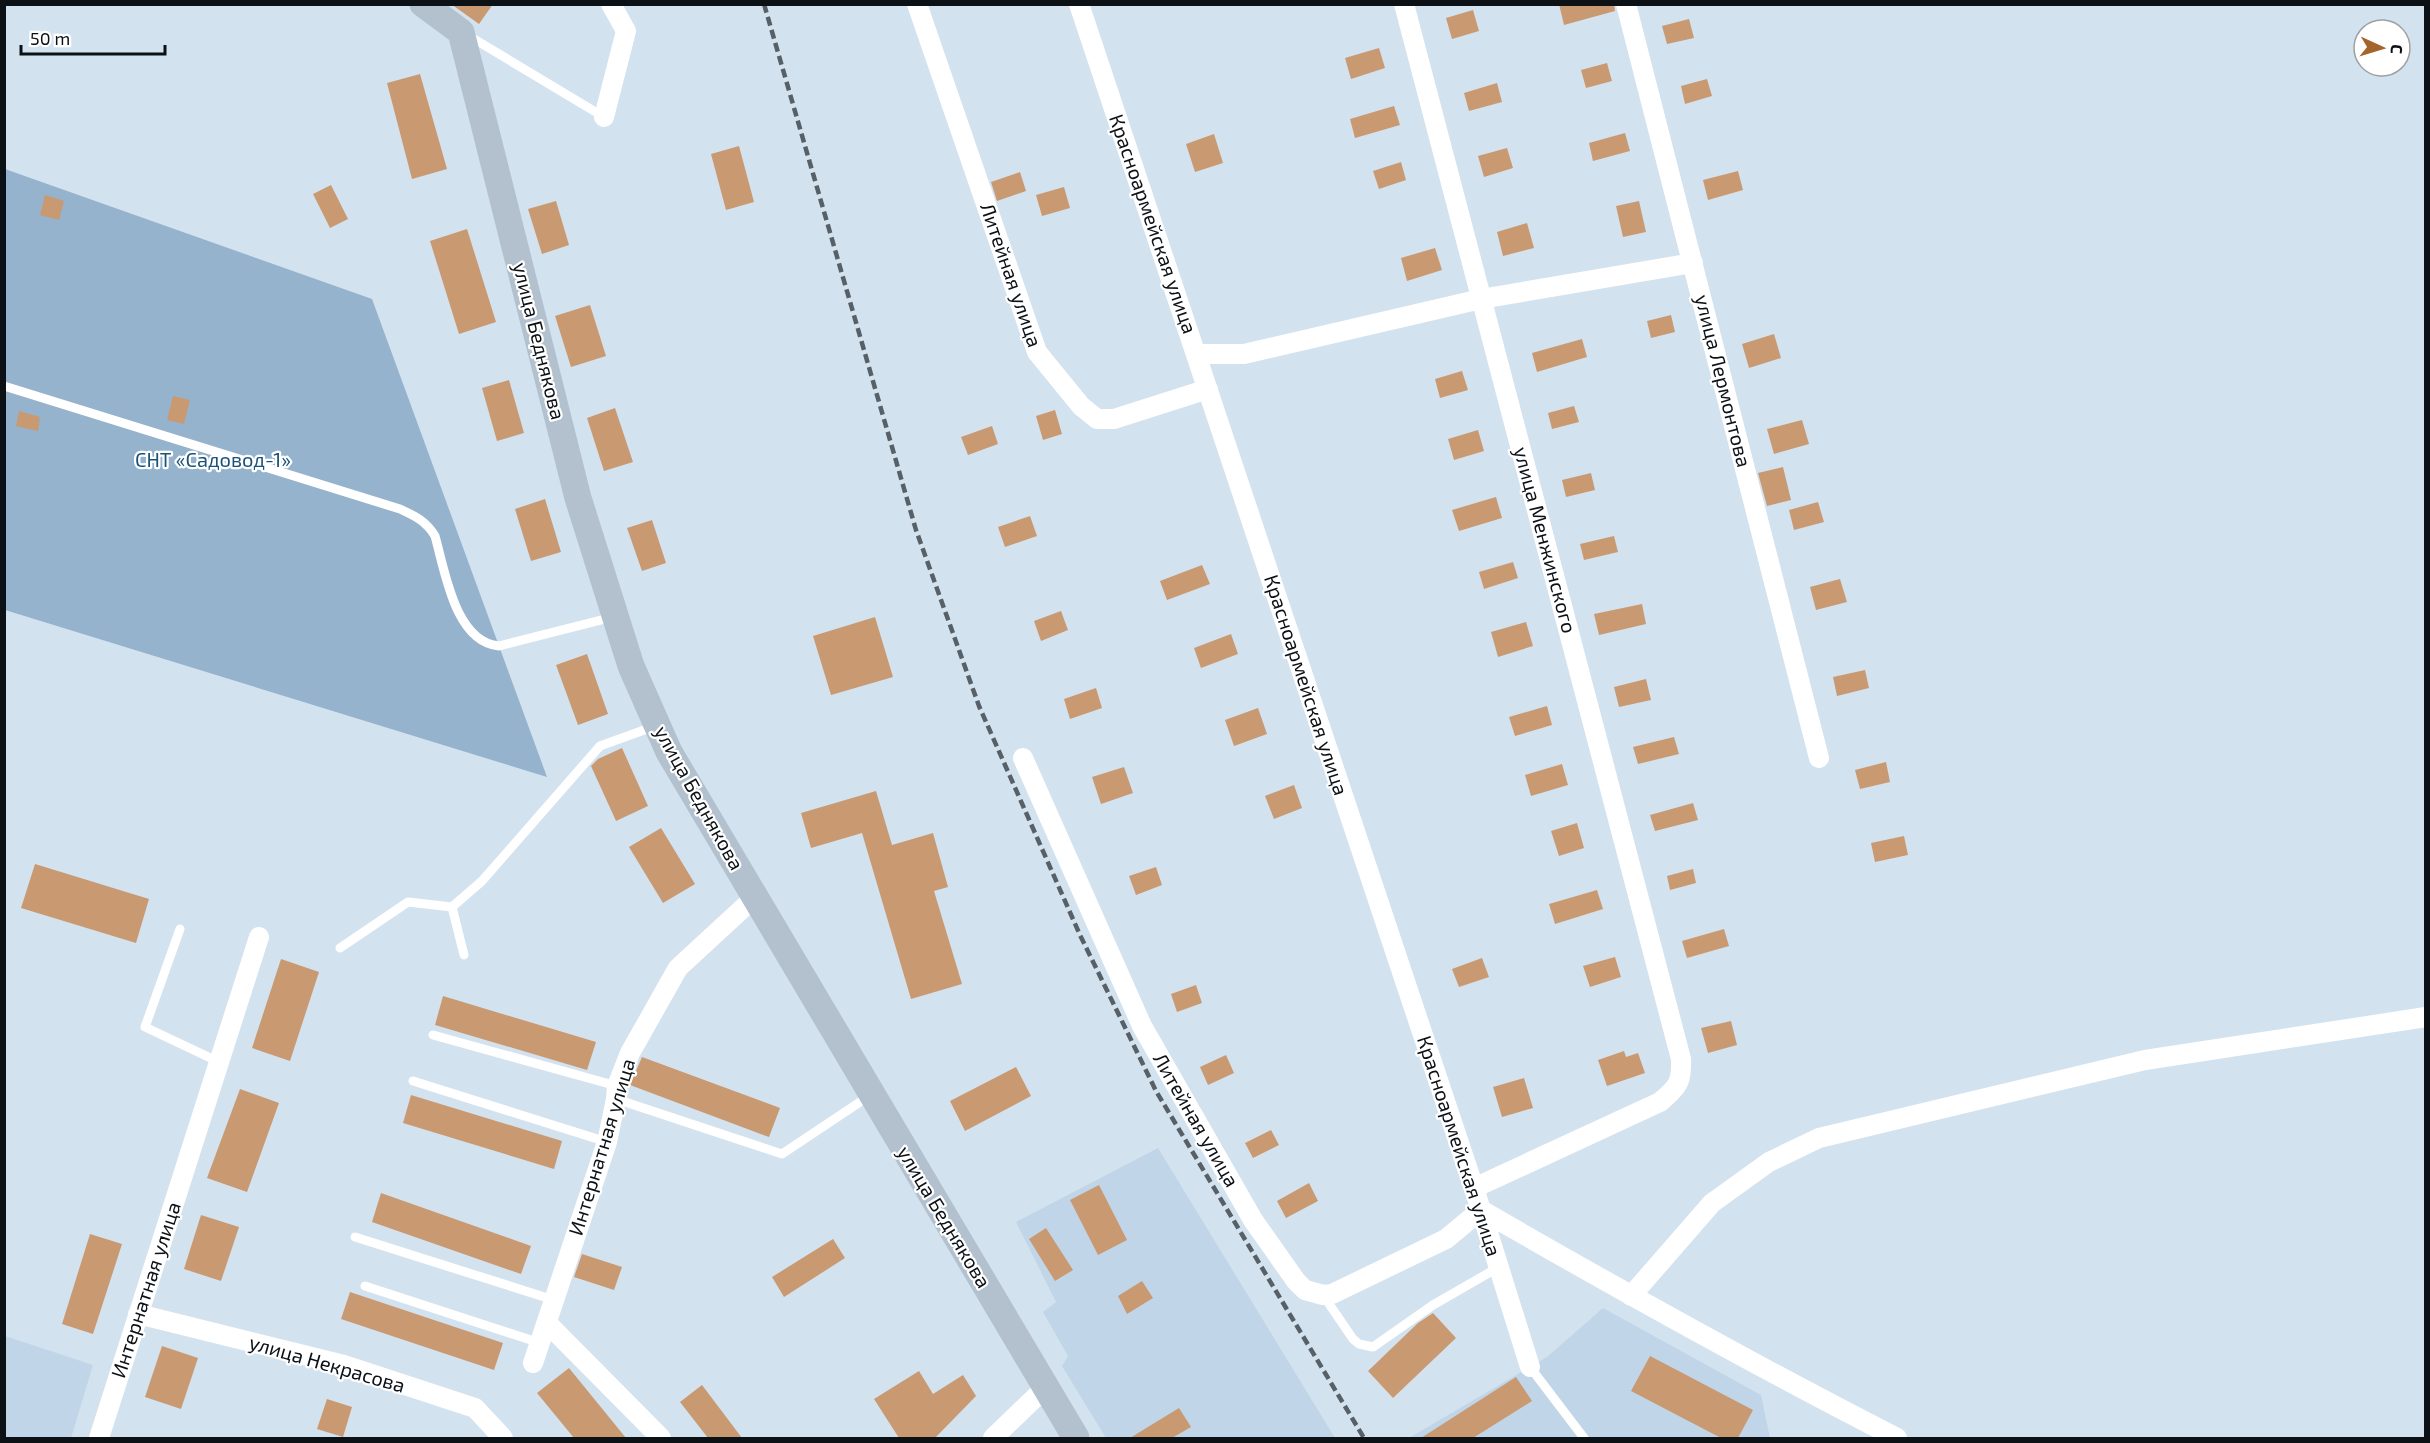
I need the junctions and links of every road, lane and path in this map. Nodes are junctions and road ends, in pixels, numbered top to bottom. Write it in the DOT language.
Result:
graph roads {
  1 [pos="423,4"];
  2 [pos="611,4"];
  3 [pos="917,4"];
  4 [pos="1079,4"];
  5 [pos="1404,4"];
  6 [pos="1626,4"];
  7 [pos="461,32"];
  8 [pos="604,117"];
  9 [pos="1693,263"];
  10 [pos="1481,299"];
  11 [pos="1197,354"];
  12 [pos="4,386"];
  13 [pos="1208,389"];
  14 [pos="615,616"];
  15 [pos="657,726"];
  16 [pos="1023,758"];
  17 [pos="1819,758"];
  18 [pos="755,897"];
  19 [pos="452,907"];
  20 [pos="180,928"];
  21 [pos="259,937"];
  22 [pos="340,948"];
  23 [pos="464,955"];
  24 [pos="2426,1017"];
  25 [pos="433,1035"];
  26 [pos="219,1062"];
  27 [pos="413,1081"];
  28 [pos="616,1092"];
  29 [pos="871,1094"];
  30 [pos="607,1142"];
  31 [pos="1474,1188"];
  32 [pos="1481,1210"];
  33 [pos="355,1238"];
  34 [pos="1499,1267"];
  35 [pos="365,1286"];
  36 [pos="1323,1295"];
  37 [pos="1631,1296"];
  38 [pos="554,1300"];
  39 [pos="138,1314"];
  40 [pos="547,1323"];
  41 [pos="540,1343"];
  42 [pos="533,1364"];
  43 [pos="1530,1367"];
  44 [pos="1045,1388"];
  45 [pos="99,1438"];
  46 [pos="503,1438"];
  47 [pos="661,1438"];
  48 [pos="993,1438"];
  49 [pos="1076,1438"];
  50 [pos="1584,1438"];
  51 [pos="1897,1438"];
  1 -- 7 [label="street"];
  2 -- 8 [label="street"];
  3 -- 13 [label="street, Литейная улица"];
  4 -- 11 [label="street, Красноармейская улица"];
  5 -- 10 [label="street, улица Менжинского"];
  6 -- 9 [label="street, улица Лермонтова"];
  7 -- 8 [label="lane"];
  7 -- 14 [label="street, улица Беднякова"];
  9 -- 10 [label="street"];
  9 -- 17 [label="street, улица Лермонтова"];
  10 -- 11 [label="street"];
  10 -- 31 [label="street, улица Менжинского"];
  11 -- 13 [label="street, Красноармейская улица"];
  12 -- 14 [label="lane"];
  13 -- 31 [label="street, Красноармейская улица"];
  14 -- 15 [label="street, улица Беднякова"];
  15 -- 18 [label="street, улица Беднякова"];
  15 -- 19 [label="lane"];
  16 -- 36 [label="street, Литейная улица"];
  18 -- 28 [label="street, Интернатная улица"];
  18 -- 29 [label="street, улица Беднякова"];
  19 -- 22 [label="lane"];
  19 -- 23 [label="lane"];
  20 -- 26 [label="lane"];
  21 -- 26 [label="street, Интернатная улица"];
  24 -- 37 [label="street"];
  25 -- 28 [label="lane"];
  26 -- 39 [label="street, Интернатная улица"];
  27 -- 30 [label="lane"];
  28 -- 29 [label="lane"];
  28 -- 30 [label="street, Интернатная улица"];
  29 -- 44 [label="street, улица Беднякова"];
  30 -- 38 [label="street, Интернатная улица"];
  31 -- 32 [label="street, Красноармейская улица"];
  32 -- 34 [label="street, Красноармейская улица"];
  32 -- 36 [label="street"];
  32 -- 37 [label="street"];
  33 -- 38 [label="lane"];
  34 -- 36 [label="lane"];
  34 -- 43 [label="street, Красноармейская улица"];
  35 -- 41 [label="lane"];
  37 -- 51 [label="street"];
  38 -- 40 [label="street, Интернатная улица"];
  39 -- 45 [label="street, Интернатная улица"];
  39 -- 46 [label="street, улица Некрасова"];
  40 -- 41 [label="street, Интернатная улица"];
  40 -- 47 [label="street"];
  41 -- 42 [label="street, Интернатная улица"];
  43 -- 50 [label="lane"];
  44 -- 48 [label="street"];
  44 -- 49 [label="street, улица Беднякова"];
}
